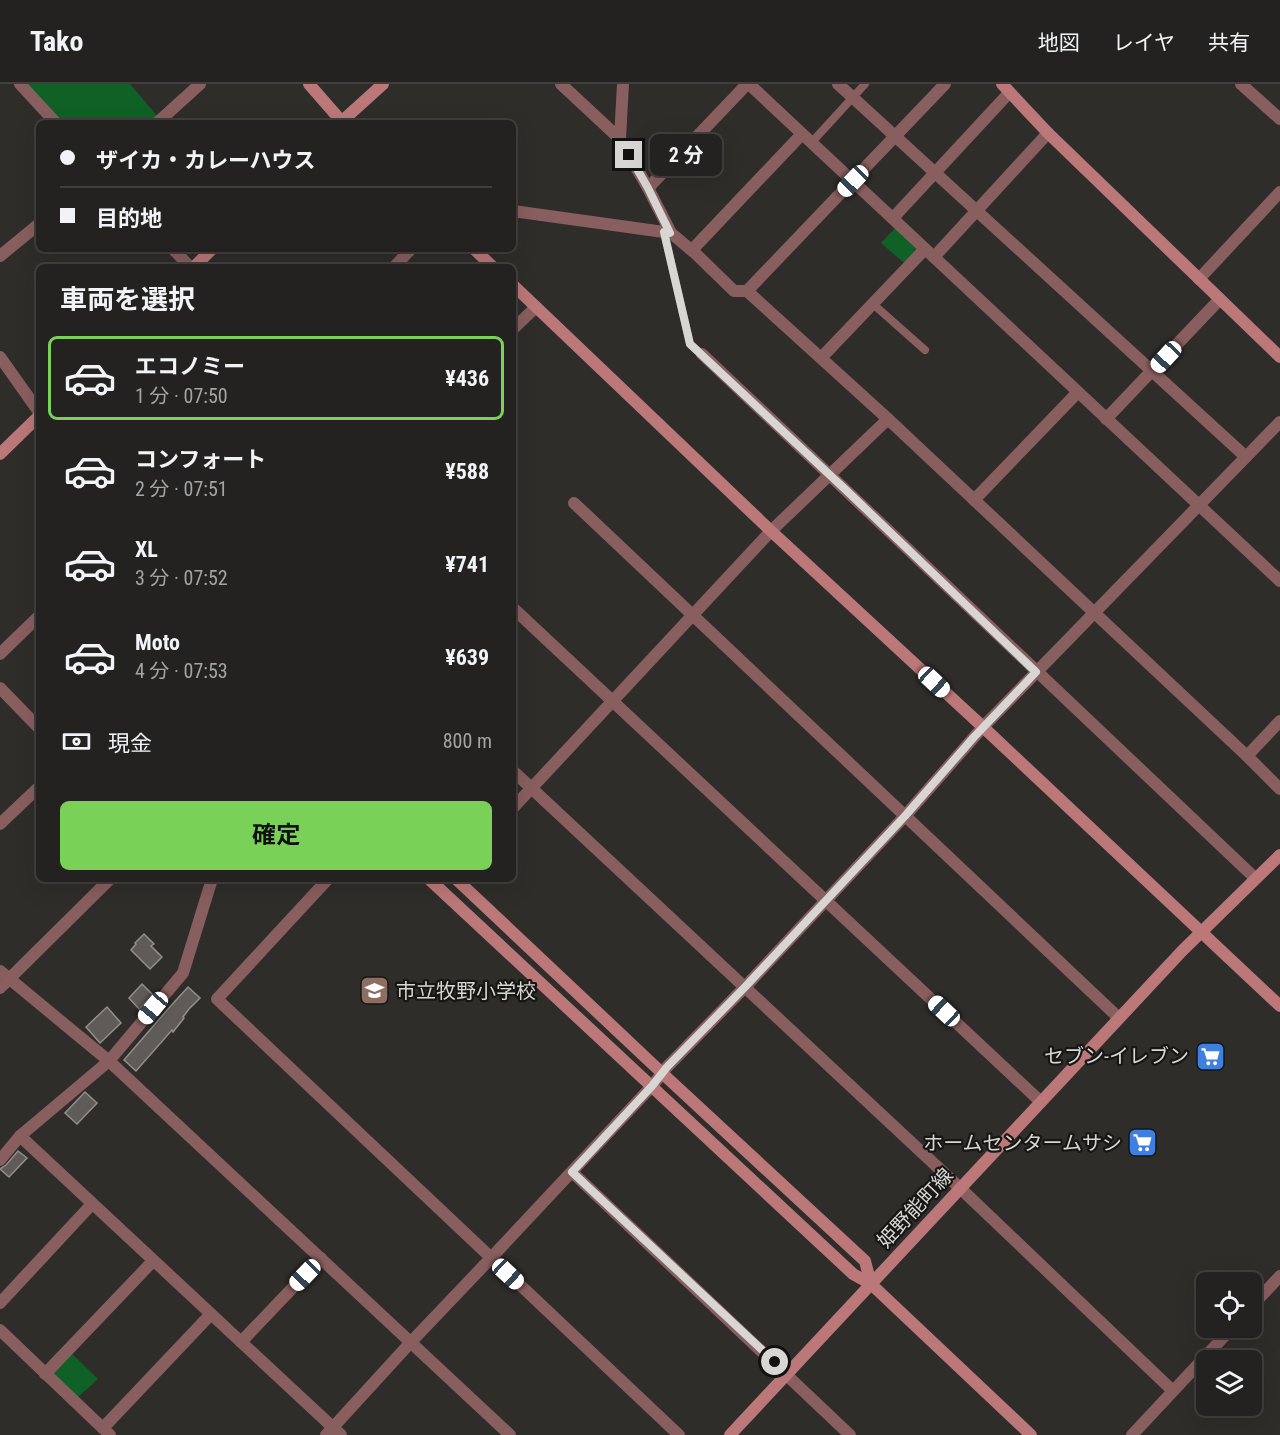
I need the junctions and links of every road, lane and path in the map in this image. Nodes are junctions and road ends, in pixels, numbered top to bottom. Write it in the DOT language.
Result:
graph roads {
  1 [pos="20,84"];
  2 [pos="200,84"];
  3 [pos="309,84"];
  4 [pos="383,84"];
  5 [pos="561,84"];
  6 [pos="623,84"];
  7 [pos="748,84"];
  8 [pos="838,84"];
  9 [pos="865,84"];
  10 [pos="945,84"];
  11 [pos="1241,84"];
  12 [pos="1006,88"];
  13 [pos="853,98"];
  14 [pos="1280,119"];
  15 [pos="53,120"];
  16 [pos="160,120"];
  17 [pos="339,120"];
  18 [pos="344,120"];
  19 [pos="1048,133"];
  20 [pos="895,136"];
  21 [pos="807,138"];
  22 [pos="620,139"];
  23 [pos="935,173"];
  24 [pos="853,181"];
  25 [pos="648,188"];
  26 [pos="1280,192"];
  27 [pos="516,211"];
  28 [pos="976,211"];
  29 [pos="893,218"];
  30 [pos="36,226"];
  31 [pos="667,233"];
  32 [pos="692,250"];
  33 [pos="176,252"];
  34 [pos="209,252"];
  35 [pos="408,252"];
  36 [pos="477,252"];
  37 [pos="930,253"];
  38 [pos="0,256"];
  39 [pos="189,264"];
  40 [pos="195,264"];
  41 [pos="397,264"];
  42 [pos="490,264"];
  43 [pos="1198,279"];
  44 [pos="516,288"];
  45 [pos="747,291"];
  46 [pos="1220,299"];
  47 [pos="873,304"];
  48 [pos="536,307"];
  49 [pos="516,326"];
  50 [pos="925,350"];
  51 [pos="702,354"];
  52 [pos="0,357"];
  53 [pos="1280,357"];
  54 [pos="821,358"];
  55 [pos="1152,371"];
  56 [pos="1078,392"];
  57 [pos="36,410"];
  58 [pos="36,417"];
  59 [pos="888,419"];
  60 [pos="1107,419"];
  61 [pos="1280,422"];
  62 [pos="0,454"];
  63 [pos="1246,457"];
  64 [pos="830,475"];
  65 [pos="974,500"];
  66 [pos="574,504"];
  67 [pos="1198,505"];
  68 [pos="771,531"];
  69 [pos="1280,581"];
  70 [pos="516,611"];
  71 [pos="1094,613"];
  72 [pos="693,615"];
  73 [pos="36,619"];
  74 [pos="0,654"];
  75 [pos="1036,672"];
  76 [pos="0,688"];
  77 [pos="614,700"];
  78 [pos="1280,721"];
  79 [pos="36,725"];
  80 [pos="983,727"];
  81 [pos="1247,756"];
  82 [pos="516,774"];
  83 [pos="532,788"];
  84 [pos="36,789"];
  85 [pos="1280,789"];
  86 [pos="516,805"];
  87 [pos="905,816"];
  88 [pos="0,824"];
  89 [pos="1280,855"];
  90 [pos="1255,878"];
  91 [pos="107,882"];
  92 [pos="211,882"];
  93 [pos="325,882"];
  94 [pos="437,882"];
  95 [pos="459,882"];
  96 [pos="825,900"];
  97 [pos="1201,932"];
  98 [pos="5,975"];
  99 [pos="745,987"];
  100 [pos="0,988"];
  101 [pos="1280,1006"];
  102 [pos="1119,1018"];
  103 [pos="109,1061"];
  104 [pos="662,1073"];
  105 [pos="652,1086"];
  106 [pos="1041,1102"];
  107 [pos="20,1136"];
  108 [pos="0,1160"];
  109 [pos="572,1172"];
  110 [pos="960,1188"];
  111 [pos="92,1204"];
  112 [pos="321,1258"];
  113 [pos="491,1258"];
  114 [pos="153,1261"];
  115 [pos="1280,1276"];
  116 [pos="871,1284"];
  117 [pos="1262,1295"];
  118 [pos="0,1302"];
  119 [pos="211,1314"];
  120 [pos="0,1330"];
  121 [pos="1222,1338"];
  122 [pos="241,1342"];
  123 [pos="411,1342"];
  124 [pos="45,1374"];
  125 [pos="787,1374"];
  126 [pos="1173,1390"];
  127 [pos="107,1432"];
  128 [pos="333,1432"];
  129 [pos="510,1435"];
  130 [pos="679,1435"];
  131 [pos="730,1435"];
  132 [pos="850,1435"];
  133 [pos="1031,1435"];
  134 [pos="1132,1435"];
  1 -- 15 [label="street"];
  2 -- 16 [label="street"];
  3 -- 17 [label="street"];
  4 -- 18 [label="street"];
  5 -- 22 [label="street"];
  6 -- 22 [label="street"];
  7 -- 21 [label="street"];
  7 -- 25 [label="street"];
  8 -- 13 [label="street"];
  9 -- 13 [label="lane"];
  10 -- 20 [label="street"];
  11 -- 14 [label="street"];
  12 -- 19 [label="street"];
  12 -- 23 [label="street"];
  13 -- 20 [label="street"];
  13 -- 21 [label="lane"];
  19 -- 28 [label="street"];
  19 -- 43 [label="street"];
  20 -- 23 [label="street"];
  20 -- 24 [label="street"];
  21 -- 24 [label="street"];
  21 -- 32 [label="street"];
  22 -- 25 [label="street"];
  23 -- 28 [label="street"];
  23 -- 29 [label="street"];
  24 -- 29 [label="street"];
  24 -- 45 [label="street"];
  25 -- 31 [label="street"];
  26 -- 43 [label="street"];
  27 -- 31 [label="street"];
  28 -- 37 [label="street"];
  28 -- 55 [label="street"];
  29 -- 37 [label="street"];
  30 -- 38 [label="street"];
  31 -- 32 [label="street"];
  31 -- 51 [label="lane"];
  32 -- 45 [label="street"];
  33 -- 39 [label="street"];
  34 -- 40 [label="street"];
  35 -- 41 [label="street"];
  36 -- 42 [label="street"];
  37 -- 47 [label="street"];
  37 -- 56 [label="street"];
  43 -- 46 [label="street"];
  44 -- 48 [label="street"];
  45 -- 54 [label="street"];
  46 -- 53 [label="street"];
  46 -- 55 [label="street"];
  47 -- 50 [label="lane"];
  47 -- 54 [label="street"];
  48 -- 49 [label="street"];
  48 -- 68 [label="street"];
  51 -- 64 [label="street"];
  52 -- 57 [label="street"];
  54 -- 59 [label="street"];
  55 -- 60 [label="street"];
  55 -- 63 [label="street"];
  56 -- 60 [label="street"];
  56 -- 65 [label="street"];
  58 -- 62 [label="street"];
  59 -- 64 [label="street"];
  59 -- 65 [label="street"];
  60 -- 67 [label="street"];
  61 -- 63 [label="street"];
  63 -- 67 [label="street"];
  64 -- 68 [label="street"];
  64 -- 75 [label="street"];
  65 -- 71 [label="street"];
  66 -- 72 [label="street"];
  67 -- 69 [label="street"];
  67 -- 71 [label="street"];
  68 -- 72 [label="street"];
  68 -- 80 [label="street"];
  70 -- 77 [label="street"];
  71 -- 75 [label="street"];
  71 -- 81 [label="street"];
  72 -- 77 [label="street"];
  72 -- 87 [label="street"];
  73 -- 74 [label="street"];
  75 -- 80 [label="street"];
  75 -- 90 [label="street"];
  76 -- 79 [label="street"];
  77 -- 83 [label="street"];
  77 -- 96 [label="street"];
  78 -- 81 [label="street"];
  80 -- 87 [label="street"];
  80 -- 97 [label="street"];
  81 -- 85 [label="street"];
  82 -- 83 [label="street"];
  83 -- 86 [label="street"];
  83 -- 99 [label="street"];
  84 -- 88 [label="street"];
  87 -- 96 [label="street"];
  87 -- 102 [label="street"];
  89 -- 90 [label="street, 姫野能町線"];
  90 -- 97 [label="street, 姫野能町線"];
  91 -- 98 [label="street"];
  92 -- 103 [label="street"];
  93 -- 113 [label="street"];
  94 -- 105 [label="street"];
  95 -- 104 [label="street"];
  96 -- 99 [label="street"];
  96 -- 106 [label="street"];
  97 -- 101 [label="street"];
  97 -- 102 [label="street, 姫野能町線"];
  98 -- 100 [label="street"];
  98 -- 103 [label="street"];
  99 -- 104 [label="street"];
  99 -- 110 [label="street"];
  102 -- 106 [label="street, 姫野能町線"];
  103 -- 107 [label="street"];
  103 -- 112 [label="street"];
  104 -- 105 [label="street"];
  104 -- 116 [label="street"];
  105 -- 109 [label="street"];
  105 -- 116 [label="street"];
  106 -- 110 [label="street, 姫野能町線"];
  107 -- 108 [label="street"];
  107 -- 111 [label="street"];
  109 -- 113 [label="street"];
  109 -- 125 [label="street"];
  110 -- 116 [label="street, 姫野能町線"];
  110 -- 126 [label="street"];
  111 -- 114 [label="street"];
  111 -- 118 [label="street"];
  112 -- 122 [label="street"];
  112 -- 123 [label="street"];
  113 -- 123 [label="street"];
  113 -- 130 [label="street"];
  114 -- 119 [label="street"];
  114 -- 124 [label="street"];
  115 -- 117 [label="street"];
  116 -- 125 [label="street, 姫野能町線"];
  116 -- 133 [label="street"];
  119 -- 122 [label="street"];
  119 -- 127 [label="street"];
  120 -- 124 [label="street"];
  121 -- 126 [label="street"];
  122 -- 128 [label="street"];
  123 -- 128 [label="street"];
  123 -- 129 [label="street"];
  124 -- 127 [label="street"];
  125 -- 131 [label="street, 姫野能町線"];
  125 -- 132 [label="street"];
  126 -- 134 [label="street"];
}
